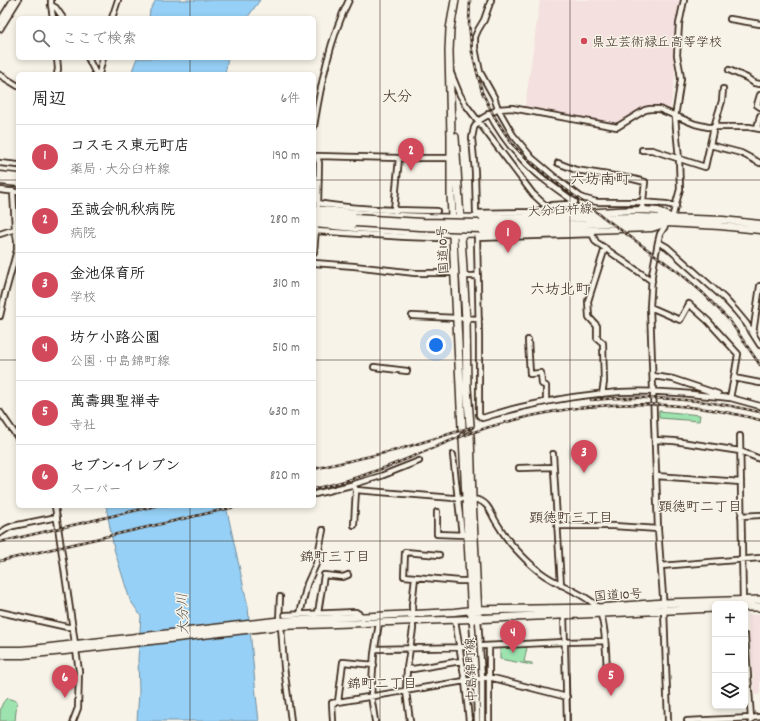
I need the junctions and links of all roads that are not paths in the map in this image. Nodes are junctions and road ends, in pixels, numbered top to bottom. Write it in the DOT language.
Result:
graph roads {
  1 [pos="118,0"];
  2 [pos="349,0"];
  3 [pos="455,0"];
  4 [pos="491,0"];
  5 [pos="684,0"];
  6 [pos="14,1"];
  7 [pos="51,2"];
  8 [pos="53,16"];
  9 [pos="62,16"];
  10 [pos="113,16"];
  11 [pos="730,19"];
  12 [pos="0,21"];
  13 [pos="760,24"];
  14 [pos="0,29"];
  15 [pos="57,60"];
  16 [pos="89,60"];
  17 [pos="102,60"];
  18 [pos="729,70"];
  19 [pos="450,71"];
  20 [pos="57,72"];
  21 [pos="96,72"];
  22 [pos="99,72"];
  23 [pos="0,75"];
  24 [pos="760,84"];
  25 [pos="16,85"];
  26 [pos="723,89"];
  27 [pos="760,95"];
  28 [pos="760,107"];
  29 [pos="498,109"];
  30 [pos="490,114"];
  31 [pos="316,115"];
  32 [pos="760,116"];
  33 [pos="675,117"];
  34 [pos="478,121"];
  35 [pos="714,127"];
  36 [pos="759,129"];
  37 [pos="710,145"];
  38 [pos="642,150"];
  39 [pos="399,158"];
  40 [pos="450,158"];
  41 [pos="679,159"];
  42 [pos="0,163"];
  43 [pos="558,163"];
  44 [pos="760,163"];
  45 [pos="16,166"];
  46 [pos="0,175"];
  47 [pos="16,177"];
  48 [pos="0,181"];
  49 [pos="16,183"];
  50 [pos="0,190"];
  51 [pos="316,191"];
  52 [pos="15,192"];
  53 [pos="642,202"];
  54 [pos="316,206"];
  55 [pos="676,206"];
  56 [pos="547,207"];
  57 [pos="394,210"];
  58 [pos="642,210"];
  59 [pos="437,211"];
  60 [pos="316,214"];
  61 [pos="399,216"];
  62 [pos="456,218"];
  63 [pos="672,218"];
  64 [pos="316,219"];
  65 [pos="355,221"];
  66 [pos="667,223"];
  67 [pos="760,224"];
  68 [pos="480,226"];
  69 [pos="316,228"];
  70 [pos="15,229"];
  71 [pos="760,230"];
  72 [pos="568,232"];
  73 [pos="453,233"];
  74 [pos="0,234"];
  75 [pos="16,234"];
  76 [pos="404,234"];
  77 [pos="460,234"];
  78 [pos="439,238"];
  79 [pos="658,242"];
  80 [pos="605,248"];
  81 [pos="16,254"];
  82 [pos="316,263"];
  83 [pos="455,273"];
  84 [pos="463,276"];
  85 [pos="478,276"];
  86 [pos="652,281"];
  87 [pos="760,286"];
  88 [pos="650,307"];
  89 [pos="0,316"];
  90 [pos="412,316"];
  91 [pos="457,319"];
  92 [pos="466,319"];
  93 [pos="479,319"];
  94 [pos="753,333"];
  95 [pos="528,340"];
  96 [pos="760,345"];
  97 [pos="374,367"];
  98 [pos="407,371"];
  99 [pos="652,376"];
  100 [pos="734,378"];
  101 [pos="760,383"];
  102 [pos="653,392"];
  103 [pos="602,394"];
  104 [pos="730,398"];
  105 [pos="546,402"];
  106 [pos="760,406"];
  107 [pos="0,412"];
  108 [pos="16,435"];
  109 [pos="466,436"];
  110 [pos="740,436"];
  111 [pos="655,440"];
  112 [pos="740,452"];
  113 [pos="553,454"];
  114 [pos="453,455"];
  115 [pos="760,459"];
  116 [pos="419,461"];
  117 [pos="554,467"];
  118 [pos="519,468"];
  119 [pos="656,476"];
  120 [pos="740,482"];
  121 [pos="354,484"];
  122 [pos="356,490"];
  123 [pos="316,494"];
  124 [pos="458,498"];
  125 [pos="469,499"];
  126 [pos="55,508"];
  127 [pos="437,512"];
  128 [pos="760,515"];
  129 [pos="741,516"];
  130 [pos="57,517"];
  131 [pos="354,525"];
  132 [pos="557,526"];
  133 [pos="658,529"];
  134 [pos="323,530"];
  135 [pos="0,533"];
  136 [pos="465,535"];
  137 [pos="439,555"];
  138 [pos="760,558"];
  139 [pos="742,559"];
  140 [pos="661,566"];
  141 [pos="348,575"];
  142 [pos="415,577"];
  143 [pos="470,581"];
  144 [pos="561,585"];
  145 [pos="280,598"];
  146 [pos="760,600"];
  147 [pos="744,601"];
  148 [pos="748,603"];
  149 [pos="712,605"];
  150 [pos="748,605"];
  151 [pos="664,606"];
  152 [pos="760,607"];
  153 [pos="712,608"];
  154 [pos="475,610"];
  155 [pos="599,610"];
  156 [pos="0,612"];
  157 [pos="318,613"];
  158 [pos="300,614"];
  159 [pos="412,614"];
  160 [pos="285,615"];
  161 [pos="564,615"];
  162 [pos="364,616"];
  163 [pos="475,619"];
  164 [pos="455,620"];
  165 [pos="413,622"];
  166 [pos="379,623"];
  167 [pos="278,624"];
  168 [pos="73,627"];
  169 [pos="745,637"];
  170 [pos="605,641"];
  171 [pos="564,642"];
  172 [pos="75,646"];
  173 [pos="483,646"];
  174 [pos="490,646"];
  175 [pos="460,647"];
  176 [pos="470,647"];
  177 [pos="411,648"];
  178 [pos="376,649"];
  179 [pos="0,650"];
  180 [pos="0,655"];
  181 [pos="461,661"];
  182 [pos="374,665"];
  183 [pos="407,668"];
  184 [pos="607,671"];
  185 [pos="489,677"];
  186 [pos="482,678"];
  187 [pos="476,680"];
  188 [pos="464,681"];
  189 [pos="406,691"];
  190 [pos="372,696"];
  191 [pos="567,697"];
  192 [pos="338,702"];
  193 [pos="760,717"];
  194 [pos="751,719"];
  195 [pos="73,721"];
  196 [pos="291,721"];
  197 [pos="333,721"];
  198 [pos="375,721"];
  199 [pos="410,721"];
  200 [pos="469,721"];
  201 [pos="477,721"];
  202 [pos="482,721"];
  203 [pos="489,721"];
  204 [pos="567,721"];
  205 [pos="668,721"];
  206 [pos="687,721"];
  1 -- 10 [label="street"];
  2 -- 31 [label="street"];
  3 -- 19 [label="highway, 国道10号"];
  4 -- 29 [label="street"];
  5 -- 33 [label="street"];
  6 -- 12 [label="street"];
  6 -- 14 [label="street"];
  7 -- 8 [label="street"];
  7 -- 9 [label="street"];
  11 -- 13 [label="street"];
  15 -- 20 [label="street"];
  16 -- 21 [label="street"];
  17 -- 22 [label="street"];
  18 -- 24 [label="street"];
  19 -- 34 [label="street"];
  19 -- 40 [label="highway, 国道10号"];
  19 -- 62 [label="highway, 国道10号"];
  23 -- 25 [label="street"];
  26 -- 35 [label="street"];
  27 -- 28 [label="street"];
  29 -- 30 [label="street"];
  29 -- 33 [label="street"];
  29 -- 53 [label="street"];
  30 -- 34 [label="street"];
  30 -- 56 [label="street"];
  32 -- 36 [label="street"];
  33 -- 35 [label="street"];
  33 -- 41 [label="street"];
  34 -- 56 [label="street"];
  34 -- 56 [label="street"];
  35 -- 36 [label="street"];
  35 -- 37 [label="street"];
  37 -- 41 [label="street"];
  37 -- 44 [label="street"];
  38 -- 41 [label="street"];
  39 -- 40 [label="street"];
  39 -- 54 [label="street"];
  39 -- 57 [label="street"];
  40 -- 62 [label="highway, 国道10号"];
  41 -- 55 [label="street"];
  42 -- 45 [label="street"];
  43 -- 53 [label="street"];
  46 -- 47 [label="main road"];
  48 -- 49 [label="main road"];
  50 -- 52 [label="street"];
  51 -- 54 [label="street"];
  52 -- 70 [label="street"];
  53 -- 55 [label="street"];
  53 -- 58 [label="street"];
  54 -- 57 [label="street"];
  54 -- 61 [label="main road"];
  55 -- 63 [label="street"];
  57 -- 59 [label="street"];
  57 -- 61 [label="street"];
  58 -- 62 [label="main road"];
  58 -- 63 [label="main road"];
  60 -- 65 [label="main road, 大分臼杵線"];
  61 -- 62 [label="main road"];
  62 -- 73 [label="highway, 国道10号"];
  62 -- 77 [label="highway, 国道10号"];
  63 -- 66 [label="street"];
  63 -- 67 [label="main road, 大分臼杵線"];
  63 -- 68 [label="main road, 大分臼杵線"];
  64 -- 65 [label="main road, 大分臼杵線"];
  65 -- 68 [label="main road, 大分臼杵線, bridge"];
  66 -- 68 [label="main road, 大分臼杵線"];
  66 -- 71 [label="main road, 大分臼杵線"];
  66 -- 72 [label="main road"];
  66 -- 79 [label="street"];
  69 -- 76 [label="main road"];
  70 -- 74 [label="street"];
  70 -- 75 [label="street"];
  72 -- 77 [label="main road"];
  72 -- 80 [label="street"];
  72 -- 85 [label="street"];
  73 -- 76 [label="main road"];
  73 -- 77 [label="main road"];
  73 -- 83 [label="highway, 国道10号"];
  76 -- 78 [label="street"];
  77 -- 84 [label="highway, 国道10号"];
  79 -- 86 [label="street"];
  79 -- 94 [label="street"];
  80 -- 86 [label="street"];
  80 -- 103 [label="street"];
  81 -- 89 [label="street"];
  82 -- 83 [label="street"];
  83 -- 91 [label="highway, 国道10号"];
  84 -- 85 [label="street"];
  84 -- 92 [label="highway, 国道10号"];
  85 -- 93 [label="street"];
  86 -- 88 [label="street"];
  87 -- 94 [label="street"];
  88 -- 99 [label="street"];
  88 -- 100 [label="street"];
  90 -- 91 [label="street"];
  91 -- 92 [label="street"];
  91 -- 92 [label="highway, 国道10号"];
  92 -- 93 [label="street"];
  93 -- 105 [label="street"];
  94 -- 96 [label="street"];
  95 -- 105 [label="street"];
  97 -- 98 [label="street"];
  99 -- 102 [label="street"];
  99 -- 104 [label="street"];
  100 -- 101 [label="street"];
  100 -- 104 [label="street"];
  102 -- 103 [label="street"];
  102 -- 104 [label="street"];
  102 -- 111 [label="street"];
  103 -- 105 [label="street"];
  104 -- 106 [label="street"];
  107 -- 108 [label="street"];
  109 -- 125 [label="highway"];
  110 -- 112 [label="street"];
  111 -- 112 [label="street"];
  111 -- 119 [label="street"];
  112 -- 115 [label="street"];
  112 -- 120 [label="street"];
  113 -- 117 [label="street"];
  114 -- 124 [label="street"];
  116 -- 121 [label="street"];
  117 -- 118 [label="street"];
  117 -- 132 [label="street"];
  119 -- 120 [label="street"];
  119 -- 133 [label="street"];
  120 -- 129 [label="street"];
  121 -- 122 [label="street"];
  121 -- 123 [label="street"];
  122 -- 124 [label="street"];
  122 -- 131 [label="street"];
  124 -- 125 [label="street"];
  124 -- 136 [label="street"];
  125 -- 136 [label="highway"];
  125 -- 144 [label="street"];
  125 -- 154 [label="highway"];
  126 -- 130 [label="street"];
  127 -- 136 [label="street"];
  128 -- 129 [label="street"];
  129 -- 139 [label="street"];
  130 -- 135 [label="street"];
  130 -- 168 [label="street"];
  132 -- 133 [label="street"];
  132 -- 144 [label="street"];
  133 -- 140 [label="street"];
  134 -- 158 [label="street"];
  136 -- 143 [label="highway"];
  137 -- 142 [label="street"];
  138 -- 139 [label="street"];
  139 -- 140 [label="street"];
  139 -- 147 [label="street"];
  140 -- 151 [label="street"];
  141 -- 157 [label="street"];
  142 -- 143 [label="street"];
  142 -- 159 [label="street"];
  143 -- 154 [label="highway"];
  144 -- 155 [label="street"];
  145 -- 167 [label="street"];
  146 -- 148 [label="highway, 国道10号"];
  149 -- 151 [label="highway, 国道10号"];
  150 -- 152 [label="highway, 国道10号"];
  151 -- 153 [label="highway, 国道10号"];
  151 -- 155 [label="highway, 国道10号"];
  151 -- 205 [label="street"];
  154 -- 155 [label="highway, 国道10号"];
  154 -- 159 [label="main road"];
  154 -- 163 [label="highway"];
  155 -- 161 [label="highway, 国道10号"];
  155 -- 170 [label="street"];
  156 -- 168 [label="street"];
  157 -- 158 [label="street"];
  157 -- 162 [label="street"];
  158 -- 160 [label="street"];
  159 -- 162 [label="main road"];
  159 -- 165 [label="street"];
  161 -- 163 [label="highway, 国道10号"];
  161 -- 171 [label="street"];
  162 -- 167 [label="main road"];
  163 -- 164 [label="main road"];
  163 -- 186 [label="street, 中島錦町線"];
  163 -- 187 [label="street, 中島錦町線"];
  164 -- 165 [label="main road"];
  164 -- 175 [label="street"];
  165 -- 166 [label="main road"];
  165 -- 177 [label="street"];
  166 -- 167 [label="main road"];
  166 -- 178 [label="street"];
  167 -- 172 [label="main road"];
  167 -- 196 [label="street"];
  168 -- 172 [label="street"];
  169 -- 194 [label="street"];
  170 -- 171 [label="street"];
  170 -- 184 [label="street"];
  171 -- 174 [label="street"];
  171 -- 191 [label="street"];
  172 -- 179 [label="main road"];
  172 -- 180 [label="main road"];
  172 -- 195 [label="street"];
  173 -- 174 [label="street"];
  174 -- 185 [label="street"];
  175 -- 176 [label="street"];
  175 -- 177 [label="street"];
  175 -- 181 [label="street"];
  177 -- 178 [label="street"];
  177 -- 183 [label="street"];
  178 -- 182 [label="street"];
  181 -- 183 [label="street"];
  181 -- 188 [label="street"];
  182 -- 190 [label="street"];
  182 -- 192 [label="street"];
  183 -- 189 [label="street"];
  185 -- 186 [label="street"];
  185 -- 191 [label="street"];
  185 -- 203 [label="street"];
  186 -- 187 [label="street"];
  186 -- 202 [label="street, 中島錦町線"];
  187 -- 188 [label="street"];
  187 -- 201 [label="street, 中島錦町線"];
  188 -- 189 [label="street"];
  188 -- 200 [label="street"];
  189 -- 190 [label="street"];
  189 -- 199 [label="street"];
  190 -- 192 [label="street"];
  190 -- 198 [label="street"];
  191 -- 204 [label="street"];
  192 -- 197 [label="street"];
  193 -- 194 [label="street"];
  194 -- 206 [label="street"];
}
